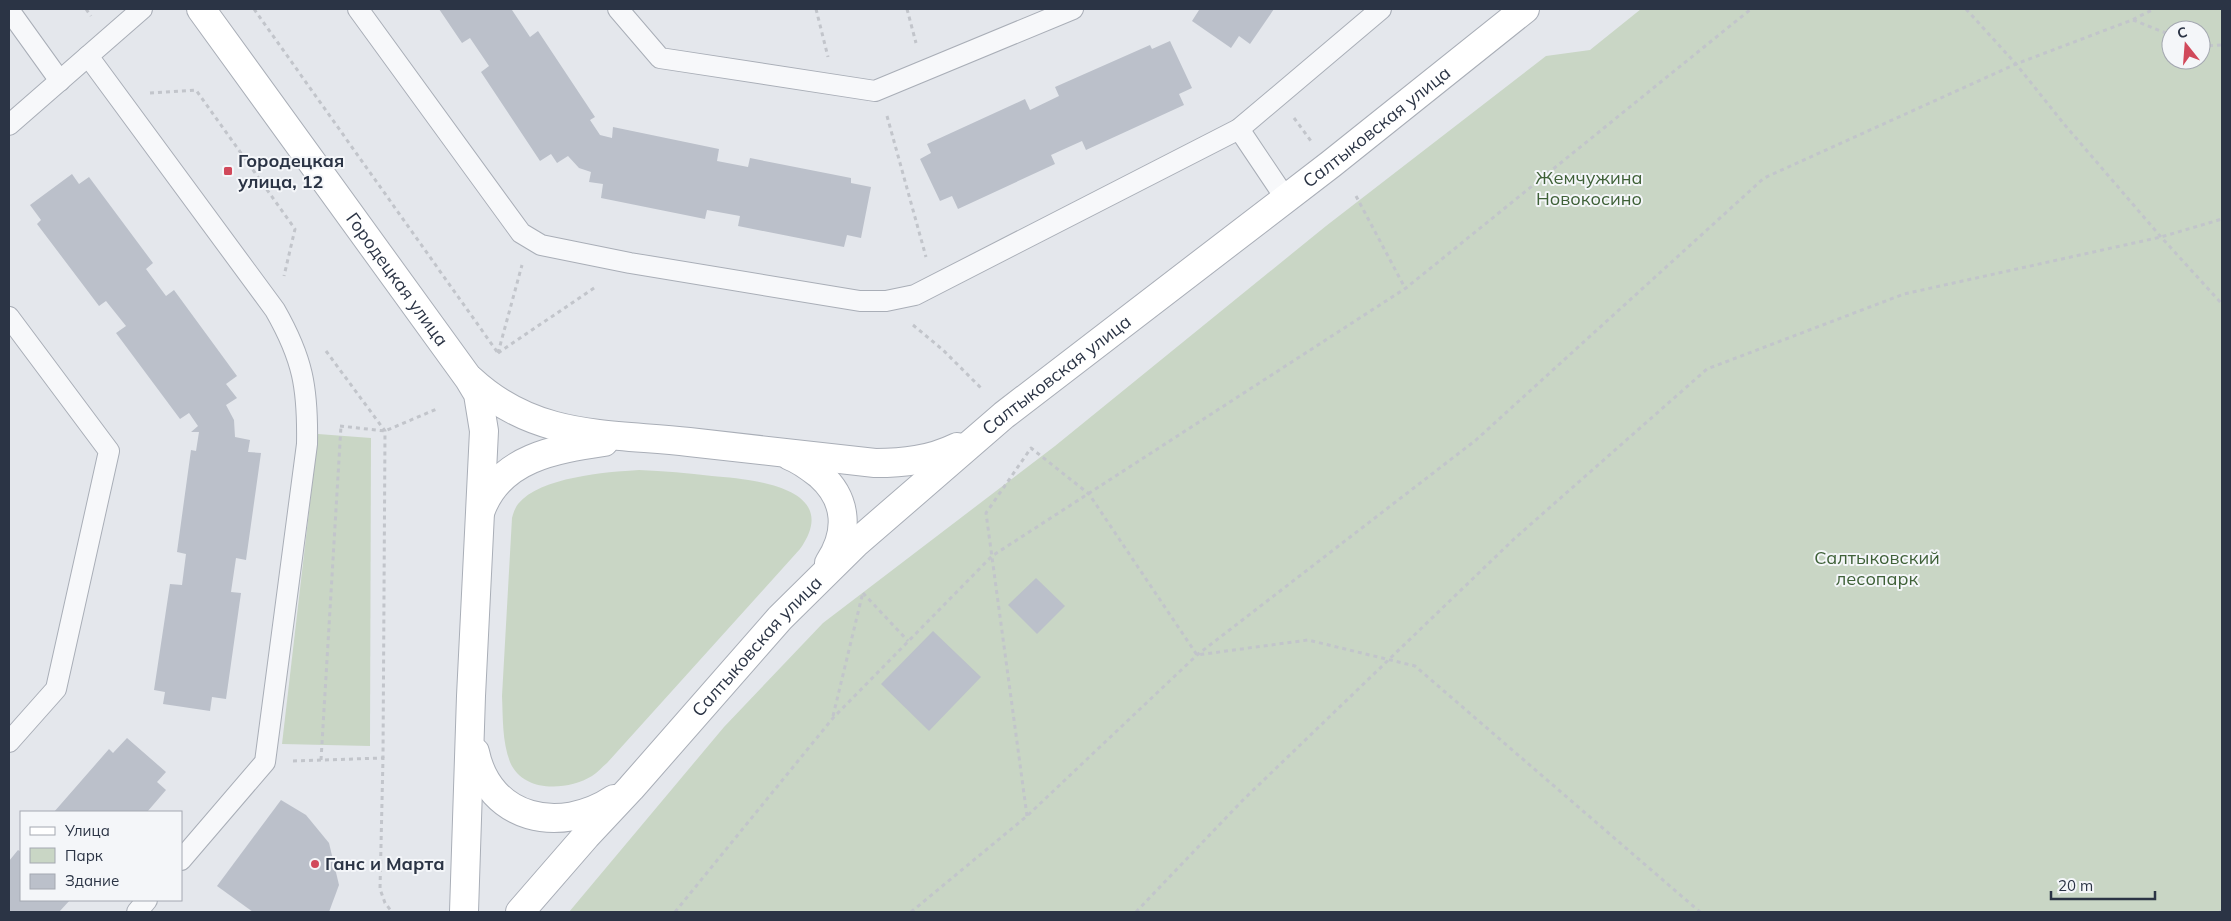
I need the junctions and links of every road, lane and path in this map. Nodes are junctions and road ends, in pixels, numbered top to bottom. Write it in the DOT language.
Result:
graph roads {
  1 [pos="142,9"];
  2 [pos="201,9"];
  3 [pos="254,9"];
  4 [pos="358,9"];
  5 [pos="618,9"];
  6 [pos="816,9"];
  7 [pos="907,9"];
  8 [pos="1073,9"];
  9 [pos="1381,9"];
  10 [pos="1525,9"];
  11 [pos="1751,9"];
  12 [pos="1966,9"];
  13 [pos="2154,9"];
  14 [pos="9,10"];
  15 [pos="2132,20"];
  16 [pos="2161,31"];
  17 [pos="88,56"];
  18 [pos="2016,64"];
  19 [pos="924,72"];
  20 [pos="60,81"];
  21 [pos="835,84"];
  22 [pos="880,89"];
  23 [pos="116,94"];
  24 [pos="1293,118"];
  25 [pos="9,125"];
  26 [pos="1239,129"];
  27 [pos="1313,144"];
  28 [pos="1356,196"];
  29 [pos="1286,199"];
  30 [pos="2222,219"];
  31 [pos="2161,237"];
  32 [pos="528,238"];
  33 [pos="630,263"];
  34 [pos="934,286"];
  35 [pos="1406,288"];
  36 [pos="886,302"];
  37 [pos="2222,304"];
  38 [pos="275,310"];
  39 [pos="9,317"];
  40 [pos="498,353"];
  41 [pos="470,379"];
  42 [pos="981,388"];
  43 [pos="439,408"];
  44 [pos="1004,415"];
  45 [pos="308,422"];
  46 [pos="341,426"];
  47 [pos="384,431"];
  48 [pos="672,440"];
  49 [pos="774,452"];
  50 [pos="1089,494"];
  51 [pos="479,529"];
  52 [pos="992,556"];
  53 [pos="780,618"];
  54 [pos="908,641"];
  55 [pos="1197,655"];
  56 [pos="1388,660"];
  57 [pos="471,696"];
  58 [pos="833,718"];
  59 [pos="9,742"];
  60 [pos="382,758"];
  61 [pos="321,760"];
  62 [pos="265,762"];
  63 [pos="631,788"];
  64 [pos="1027,816"];
  65 [pos="182,859"];
  66 [pos="147,901"];
  67 [pos="137,912"];
  68 [pos="392,912"];
  69 [pos="464,912"];
  70 [pos="520,912"];
  71 [pos="675,912"];
  72 [pos="911,912"];
  73 [pos="1136,912"];
  74 [pos="1700,912"];
  1 -- 17 [label="lane"];
  2 -- 41 [label="street, Городецкая улица"];
  3 -- 40 [label="path"];
  4 -- 32 [label="lane"];
  5 -- 21 [label="lane"];
  6 -- 21 [label="path"];
  7 -- 19 [label="path"];
  8 -- 19 [label="lane"];
  9 -- 26 [label="lane"];
  10 -- 29 [label="street, Салтыковская улица"];
  11 -- 35 [label="path"];
  12 -- 18 [label="path"];
  13 -- 15 [label="path"];
  14 -- 20 [label="lane"];
  15 -- 16 [label="path"];
  15 -- 18 [label="path"];
  17 -- 20 [label="lane"];
  17 -- 23 [label="lane"];
  18 -- 31 [label="path"];
  18 -- 55 [label="path"];
  19 -- 22 [label="lane"];
  20 -- 25 [label="lane"];
  21 -- 22 [label="lane"];
  22 -- 34 [label="path"];
  23 -- 38 [label="lane"];
  23 -- 38 [label="path"];
  24 -- 27 [label="path"];
  26 -- 29 [label="lane"];
  26 -- 34 [label="lane"];
  28 -- 35 [label="path"];
  29 -- 44 [label="street, Салтыковская улица"];
  30 -- 31 [label="path"];
  31 -- 37 [label="path"];
  31 -- 56 [label="path"];
  32 -- 33 [label="lane"];
  32 -- 40 [label="path"];
  33 -- 36 [label="lane"];
  33 -- 40 [label="path"];
  34 -- 36 [label="lane"];
  35 -- 50 [label="path"];
  36 -- 42 [label="path"];
  38 -- 45 [label="lane"];
  39 -- 59 [label="lane"];
  41 -- 48 [label="street"];
  41 -- 51 [label="street"];
  43 -- 47 [label="path"];
  44 -- 49 [label="street"];
  44 -- 53 [label="street, Салтыковская улица"];
  45 -- 46 [label="path"];
  45 -- 62 [label="lane"];
  46 -- 47 [label="path"];
  46 -- 61 [label="path"];
  47 -- 60 [label="path"];
  48 -- 49 [label="street"];
  48 -- 51 [label="street"];
  49 -- 53 [label="street"];
  50 -- 52 [label="path"];
  50 -- 52 [label="path"];
  50 -- 55 [label="path"];
  51 -- 57 [label="street"];
  52 -- 54 [label="path"];
  52 -- 64 [label="path"];
  53 -- 63 [label="street, Салтыковская улица"];
  54 -- 58 [label="path"];
  54 -- 58 [label="path"];
  55 -- 56 [label="path"];
  55 -- 64 [label="path"];
  56 -- 73 [label="path"];
  56 -- 74 [label="path"];
  57 -- 63 [label="street, Салтыковская улица"];
  57 -- 69 [label="street"];
  58 -- 71 [label="path"];
  60 -- 61 [label="path"];
  60 -- 68 [label="path"];
  61 -- 62 [label="path"];
  62 -- 65 [label="lane"];
  63 -- 70 [label="street, Салтыковская улица"];
  64 -- 72 [label="path"];
  66 -- 67 [label="lane"];
}
